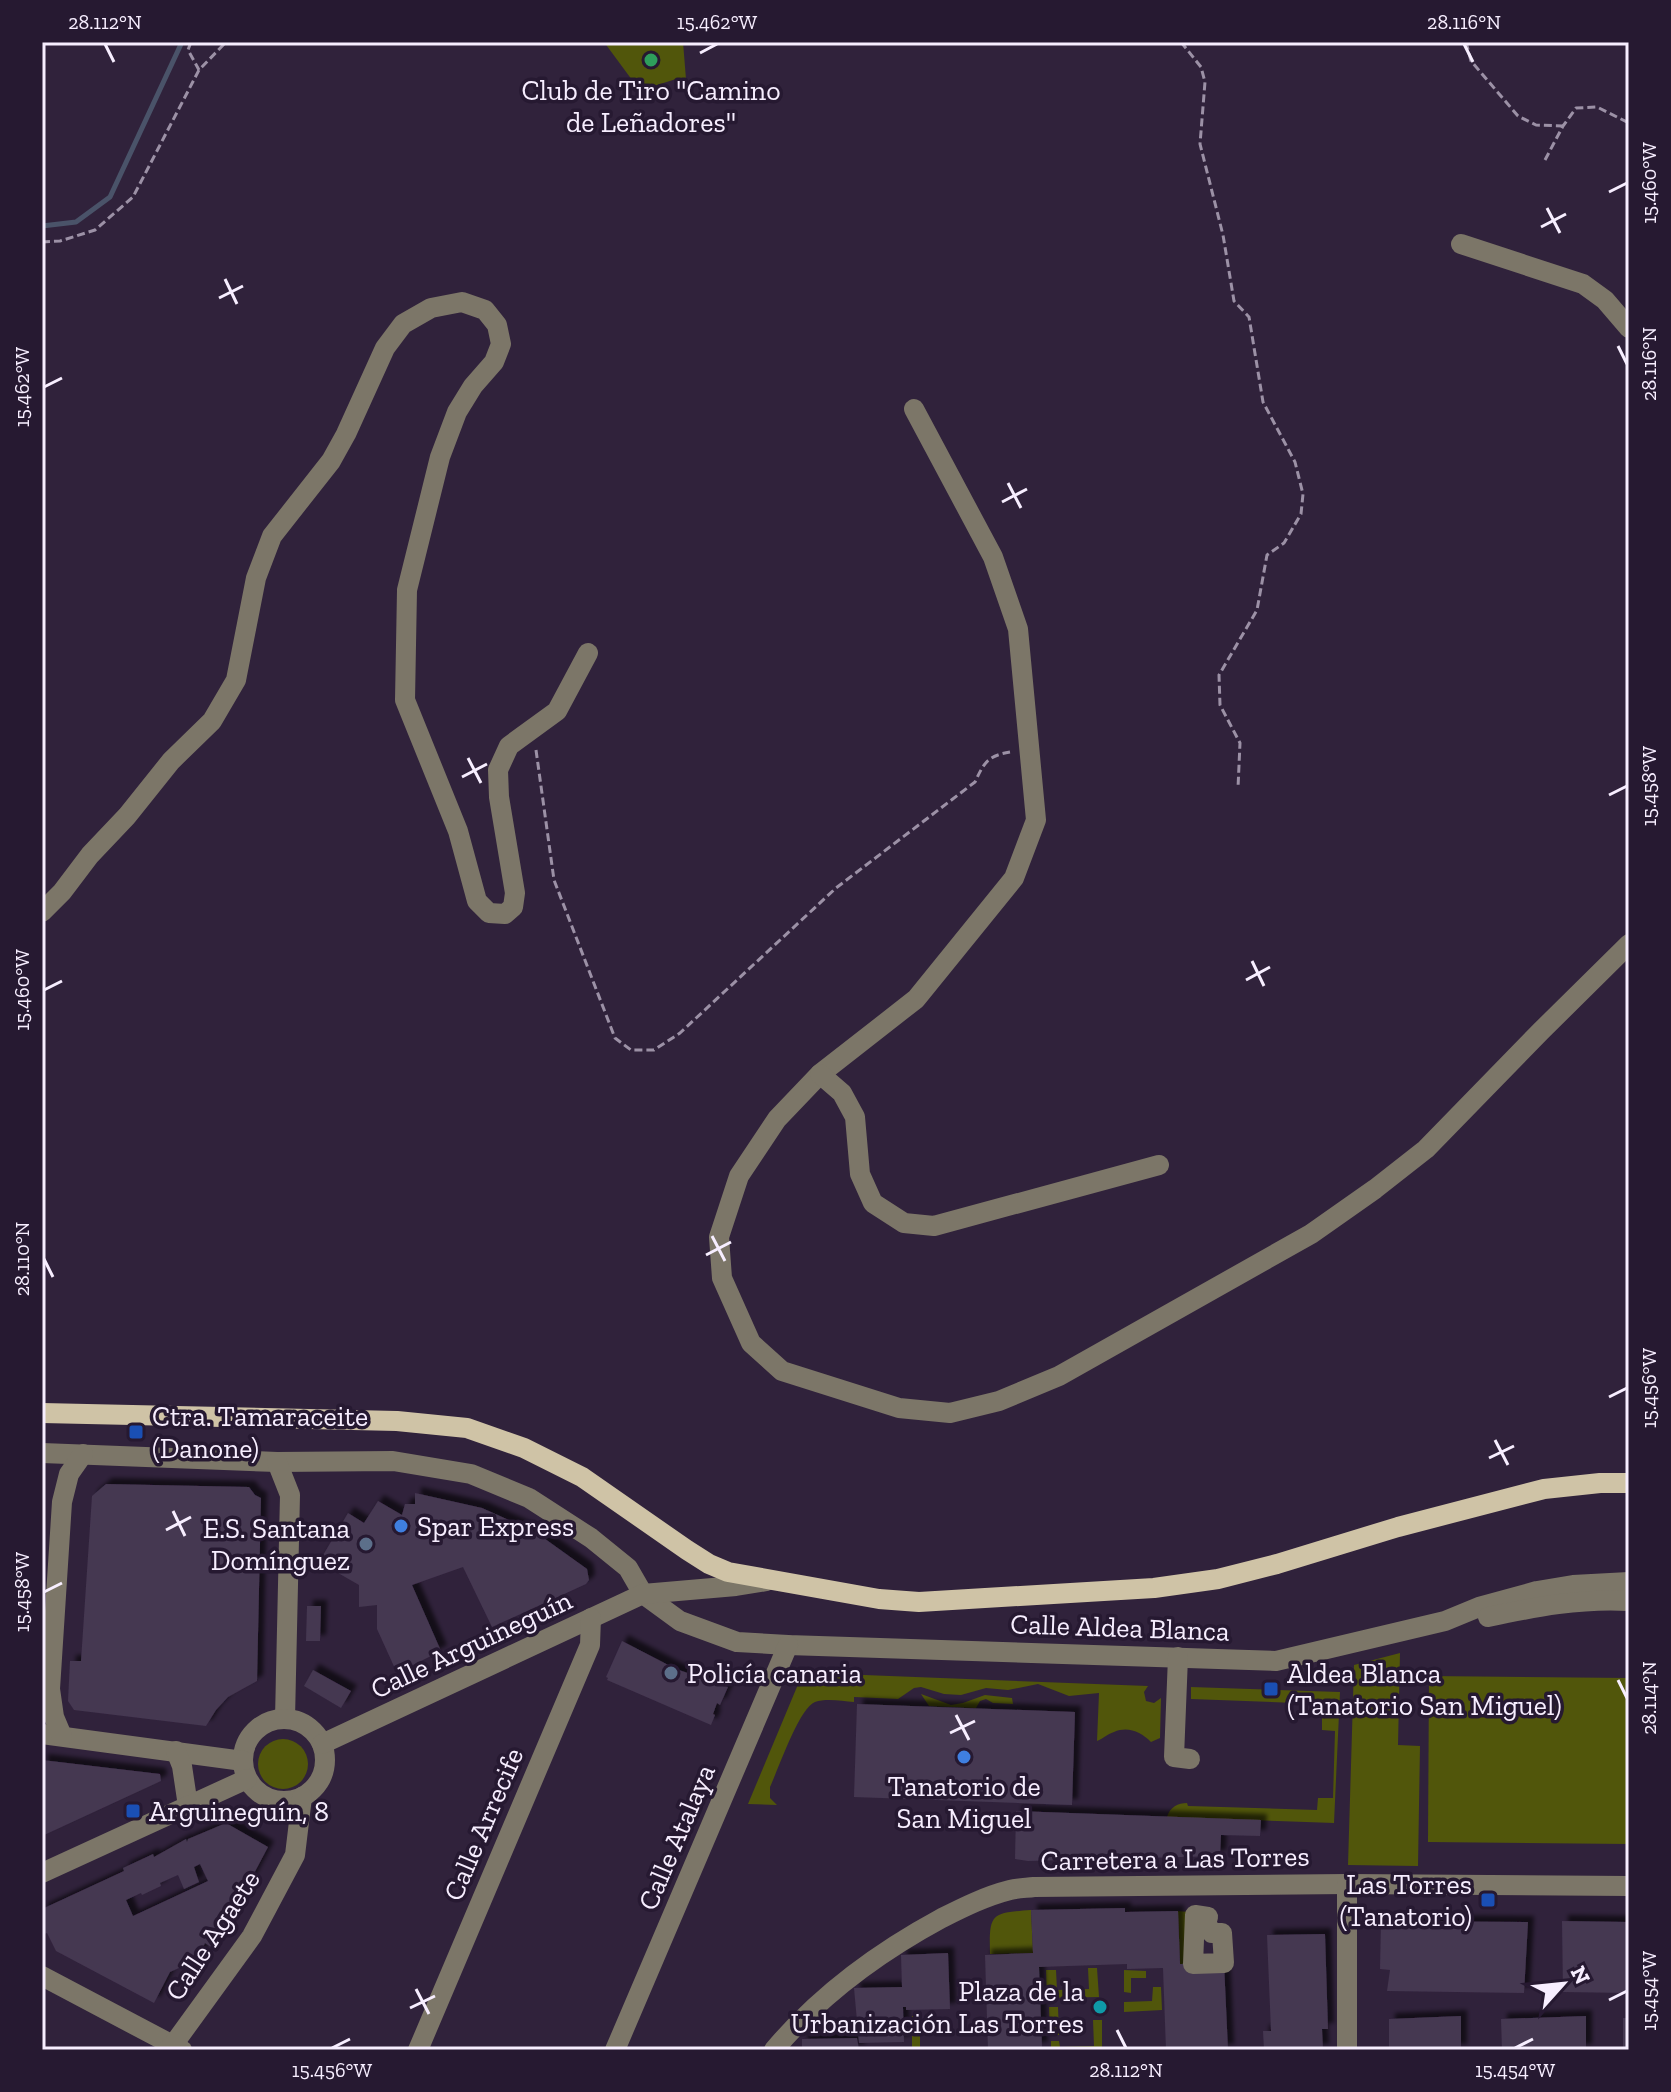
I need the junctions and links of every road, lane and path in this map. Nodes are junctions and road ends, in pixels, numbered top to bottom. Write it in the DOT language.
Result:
graph roads {
  1 [pos="191,42"];
  2 [pos="226,42"];
  3 [pos="1181,42"];
  4 [pos="1466,42"];
  5 [pos="199,70"];
  6 [pos="1629,123"];
  7 [pos="1563,126"];
  8 [pos="1545,160"];
  9 [pos="42,242"];
  10 [pos="1461,244"];
  11 [pos="1629,328"];
  12 [pos="914,409"];
  13 [pos="588,653"];
  14 [pos="524,736"];
  15 [pos="1030,751"];
  16 [pos="1238,788"];
  17 [pos="42,912"];
  18 [pos="1629,944"];
  19 [pos="820,1074"];
  20 [pos="1159,1165"];
  21 [pos="42,1413"];
  22 [pos="42,1453"];
  23 [pos="83,1454"];
  24 [pos="277,1462"];
  25 [pos="1629,1483"];
  26 [pos="772,1580"];
  27 [pos="1629,1582"];
  28 [pos="643,1594"];
  29 [pos="1629,1601"];
  30 [pos="591,1618"];
  31 [pos="1445,1621"];
  32 [pos="788,1645"];
  33 [pos="1178,1657"];
  34 [pos="285,1719"];
  35 [pos="52,1735"];
  36 [pos="322,1744"];
  37 [pos="176,1751"];
  38 [pos="1190,1759"];
  39 [pos="245,1770"];
  40 [pos="302,1797"];
  41 [pos="188,1806"];
  42 [pos="42,1873"];
  43 [pos="1347,1884"];
  44 [pos="1629,1886"];
  45 [pos="42,1976"];
  46 [pos="174,2048"];
  47 [pos="418,2050"];
  48 [pos="615,2050"];
  49 [pos="774,2050"];
  50 [pos="1347,2050"];
  1 -- 5 [label="path"];
  2 -- 5 [label="path"];
  3 -- 16 [label="path"];
  4 -- 7 [label="path"];
  5 -- 9 [label="path"];
  6 -- 7 [label="path"];
  7 -- 8 [label="path"];
  10 -- 11 [label="street"];
  12 -- 15 [label="street"];
  13 -- 14 [label="street"];
  14 -- 15 [label="path"];
  14 -- 17 [label="street"];
  15 -- 19 [label="street"];
  18 -- 19 [label="street"];
  19 -- 20 [label="street"];
  21 -- 26 [label="main road"];
  22 -- 23 [label="street, Calle Aldea Blanca"];
  23 -- 24 [label="street, Calle Aldea Blanca"];
  23 -- 35 [label="street"];
  24 -- 28 [label="street, Calle Aldea Blanca"];
  24 -- 34 [label="street"];
  25 -- 26 [label="main road"];
  26 -- 28 [label="street, Calle Arguineguín"];
  27 -- 31 [label="street, Calle Aldea Blanca"];
  28 -- 30 [label="street, Calle Arguineguín"];
  28 -- 32 [label="street, Calle Aldea Blanca"];
  29 -- 31 [label="street, Calle Aldea Blanca"];
  30 -- 36 [label="street, Calle Arguineguín"];
  30 -- 47 [label="street, Calle Arrecife"];
  31 -- 33 [label="street, Calle Aldea Blanca"];
  32 -- 33 [label="street, Calle Aldea Blanca"];
  32 -- 48 [label="street, Calle Atalaya"];
  33 -- 38 [label="street"];
  34 -- 36 [label="street"];
  34 -- 39 [label="street"];
  35 -- 37 [label="street"];
  36 -- 40 [label="street"];
  37 -- 39 [label="street"];
  37 -- 41 [label="street"];
  39 -- 40 [label="street"];
  39 -- 41 [label="street"];
  40 -- 46 [label="street, Calle Agaete"];
  41 -- 42 [label="street"];
  43 -- 44 [label="street, Carretera a Las Torres"];
  43 -- 49 [label="street, Carretera a Las Torres"];
  43 -- 50 [label="street"];
  45 -- 46 [label="street"];
}
